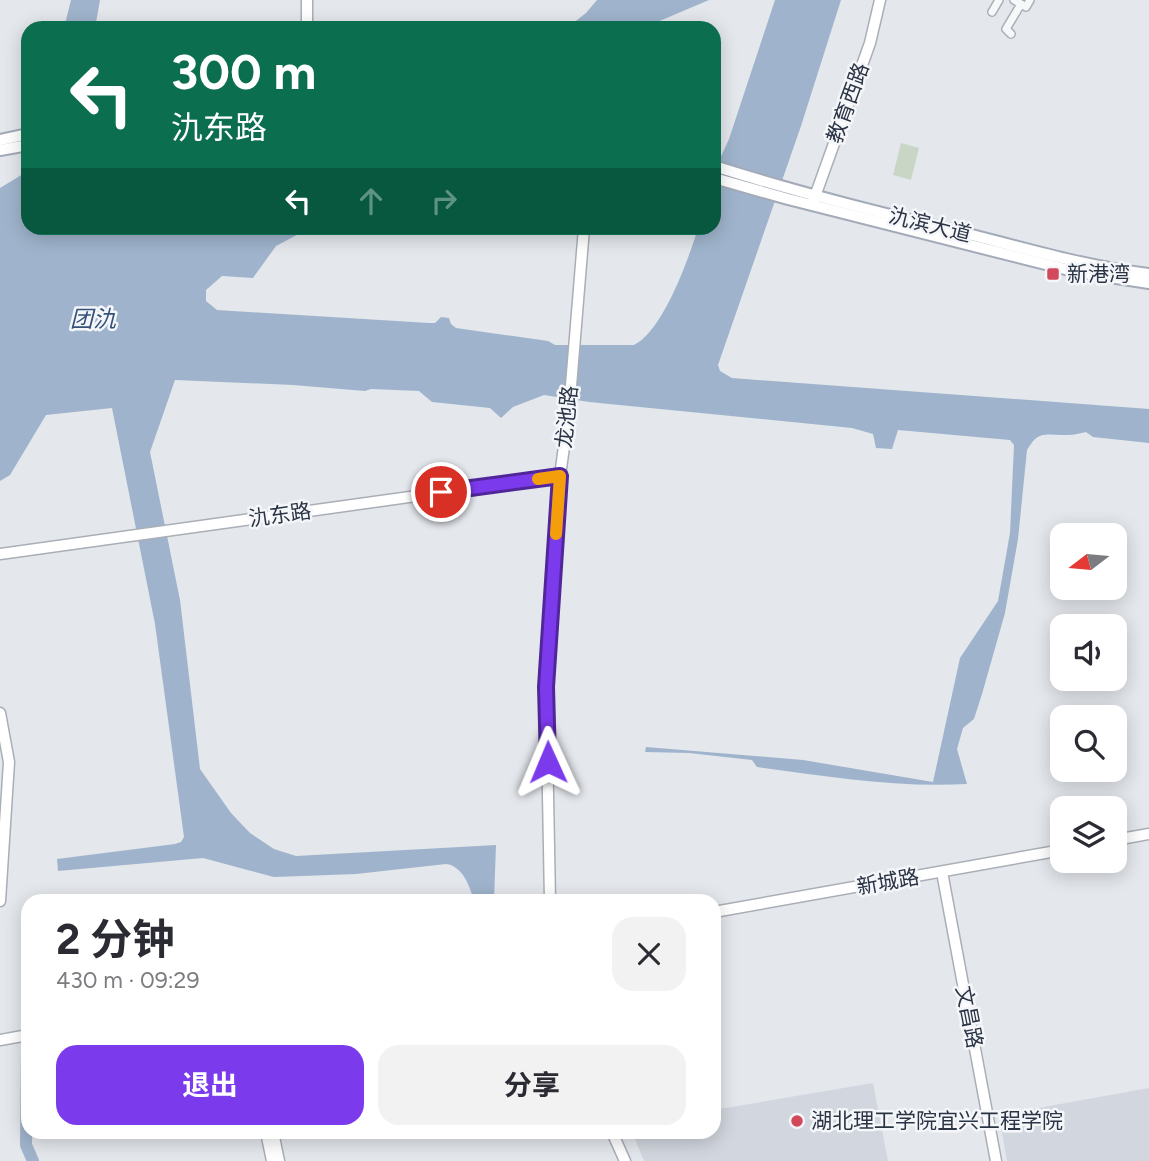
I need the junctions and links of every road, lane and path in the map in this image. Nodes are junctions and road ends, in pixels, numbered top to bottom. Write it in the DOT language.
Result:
graph roads {
  1 [pos="307,0"];
  2 [pos="880,0"];
  3 [pos="999,0"];
  4 [pos="1030,0"];
  5 [pos="1017,2"];
  6 [pos="992,12"];
  7 [pos="307,21"];
  8 [pos="1012,34"];
  9 [pos="0,140"];
  10 [pos="21,140"];
  11 [pos="21,142"];
  12 [pos="0,150"];
  13 [pos="721,169"];
  14 [pos="721,180"];
  15 [pos="790,195"];
  16 [pos="813,201"];
  17 [pos="582,235"];
  18 [pos="1149,274"];
  19 [pos="1149,283"];
  20 [pos="560,476"];
  21 [pos="0,554"];
  22 [pos="0,713"];
  23 [pos="1149,834"];
  24 [pos="1127,838"];
  25 [pos="1050,852"];
  26 [pos="942,872"];
  27 [pos="550,894"];
  28 [pos="0,901"];
  29 [pos="721,911"];
  30 [pos="21,1036"];
  31 [pos="0,1040"];
  32 [pos="267,1139"];
  33 [pos="274,1139"];
  34 [pos="615,1139"];
  35 [pos="272,1161"];
  36 [pos="279,1161"];
  37 [pos="625,1161"];
  38 [pos="996,1161"];
  1 -- 7 [label="street"];
  2 -- 16 [label="street, 教育西路"];
  3 -- 6 [label="street"];
  4 -- 5 [label="street"];
  5 -- 8 [label="street"];
  9 -- 10 [label="main road"];
  11 -- 12 [label="main road"];
  13 -- 15 [label="main road, 氿滨大道"];
  14 -- 15 [label="main road, 氿滨大道"];
  15 -- 16 [label="main road, 氿滨大道"];
  16 -- 18 [label="main road, 氿滨大道"];
  16 -- 19 [label="main road, 氿滨大道"];
  17 -- 20 [label="street, 龙池路"];
  20 -- 21 [label="street, 氿东路"];
  20 -- 27 [label="street, 龙池路"];
  22 -- 28 [label="street"];
  23 -- 24 [label="street"];
  25 -- 26 [label="street, 新城路"];
  26 -- 29 [label="street, 新城路"];
  26 -- 38 [label="street, 文昌路"];
  30 -- 31 [label="street"];
  32 -- 35 [label="street"];
  33 -- 36 [label="street"];
  34 -- 37 [label="street"];
}
